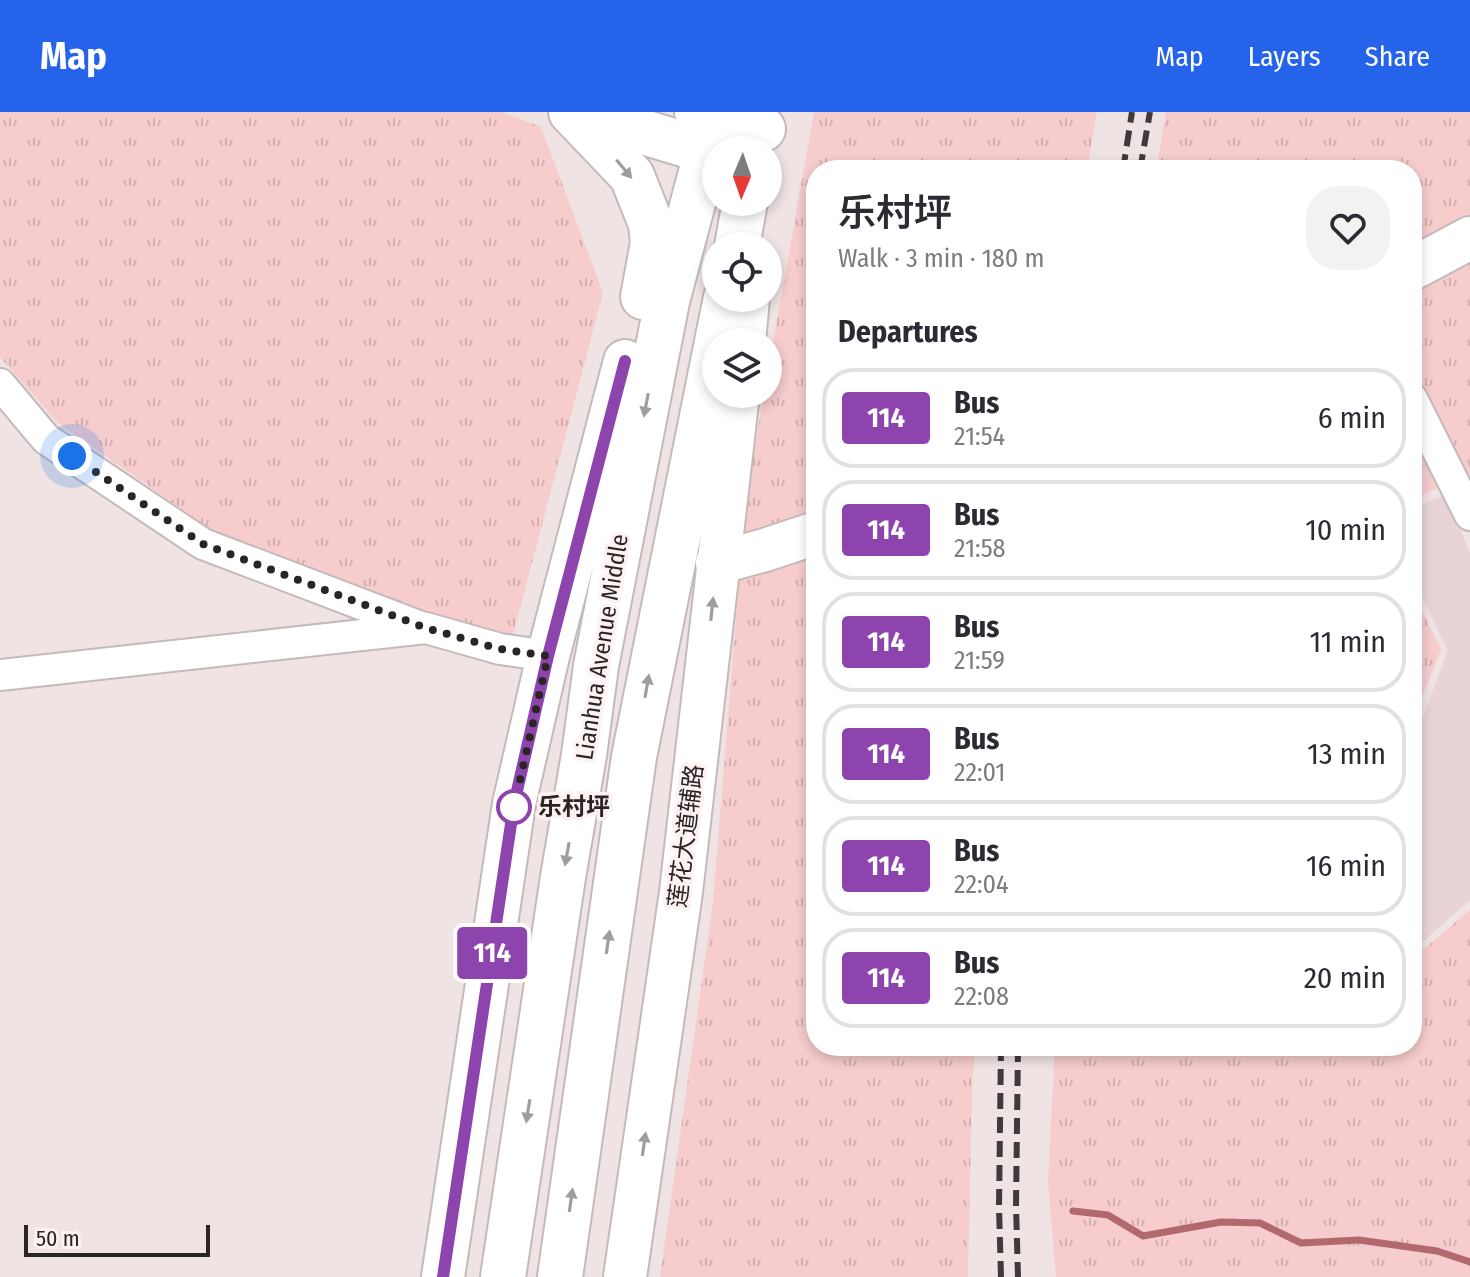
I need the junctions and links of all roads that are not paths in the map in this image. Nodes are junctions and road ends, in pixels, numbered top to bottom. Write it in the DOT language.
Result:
graph roads {
  1 [pos="571,112"];
  2 [pos="577,112"];
  3 [pos="711,130"];
  4 [pos="763,130"];
  5 [pos="1470,238"];
  6 [pos="1422,264"];
  7 [pos="667,301"];
  8 [pos="625,361"];
  9 [pos="0,384"];
  10 [pos="703,408"];
  11 [pos="736,408"];
  12 [pos="1422,419"];
  13 [pos="1470,515"];
  14 [pos="806,536"];
  15 [pos="717,563"];
  16 [pos="426,628"];
  17 [pos="548,656"];
  18 [pos="0,675"];
  19 [pos="443,1277"];
  20 [pos="503,1277"];
  21 [pos="560,1277"];
  22 [pos="625,1277"];
  1 -- 8 [label="main road, one-way"];
  2 -- 3 [label="main road"];
  3 -- 4 [label="main road"];
  3 -- 7 [label="main road, Lianhua Avenue Middle"];
  5 -- 6 [label="street"];
  7 -- 8 [label="main road"];
  7 -- 20 [label="main road, Lianhua Avenue Middle, one-way"];
  8 -- 17 [label="street"];
  9 -- 16 [label="street"];
  21 -- 10 [label="main road, Lianhua Avenue Middle, one-way"];
  11 -- 15 [label="street, 莲花大道辅路"];
  12 -- 13 [label="street"];
  14 -- 15 [label="street"];
  22 -- 15 [label="street, 莲花大道辅路, one-way"];
  16 -- 17 [label="street"];
  16 -- 18 [label="street"];
  17 -- 19 [label="street"];
}
